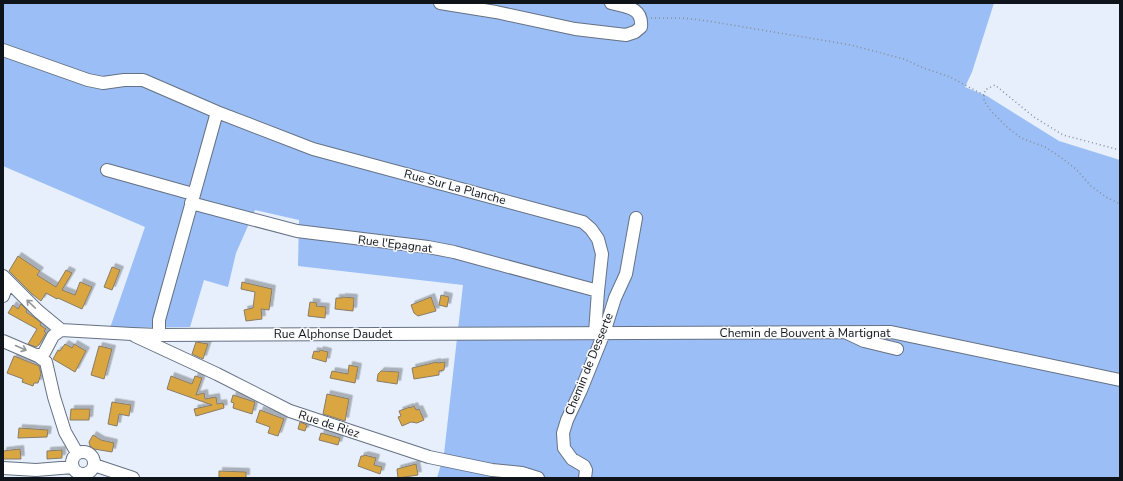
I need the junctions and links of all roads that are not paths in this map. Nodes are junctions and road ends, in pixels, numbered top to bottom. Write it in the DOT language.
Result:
graph roads {
  1 [pos="440,3"];
  2 [pos="611,3"];
  3 [pos="3,50"];
  4 [pos="217,112"];
  5 [pos="106,170"];
  6 [pos="192,199"];
  7 [pos="636,218"];
  8 [pos="6,279"];
  9 [pos="598,291"];
  10 [pos="3,296"];
  11 [pos="61,330"];
  12 [pos="844,332"];
  13 [pos="600,333"];
  14 [pos="132,334"];
  15 [pos="159,334"];
  16 [pos="3,340"];
  17 [pos="897,349"];
  18 [pos="38,356"];
  19 [pos="1120,380"];
  20 [pos="77,453"];
  21 [pos="94,465"];
  22 [pos="72,467"];
  23 [pos="3,468"];
  24 [pos="133,478"];
  25 [pos="538,478"];
  26 [pos="585,478"];
  1 -- 2 [label="street"];
  3 -- 4 [label="street, Rue Sur La Planche"];
  4 -- 6 [label="street"];
  4 -- 9 [label="street, Rue Sur La Planche"];
  5 -- 6 [label="street, Rue l'Epagnat"];
  6 -- 9 [label="street, Rue l'Epagnat"];
  6 -- 15 [label="street"];
  7 -- 13 [label="street, Chemin de Desserte"];
  8 -- 10 [label="street"];
  11 -- 8 [label="street, one-way"];
  9 -- 13 [label="street, Rue Sur La Planche"];
  11 -- 14 [label="street, Rue Alphonse Daudet"];
  11 -- 18 [label="street"];
  12 -- 13 [label="street, Chemin de Bouvent à Martignat"];
  12 -- 17 [label="street"];
  12 -- 19 [label="street, Chemin de Bouvent à Martignat"];
  13 -- 15 [label="street, Rue Alphonse Daudet"];
  13 -- 26 [label="street, Chemin de Desserte"];
  14 -- 15 [label="street, Rue Alphonse Daudet"];
  14 -- 25 [label="street, Rue de Riez"];
  16 -- 18 [label="street, one-way"];
  18 -- 20 [label="street"];
  20 -- 21 [label="street"];
  20 -- 22 [label="street"];
  21 -- 22 [label="street"];
  21 -- 24 [label="street"];
  22 -- 23 [label="street"];
}
